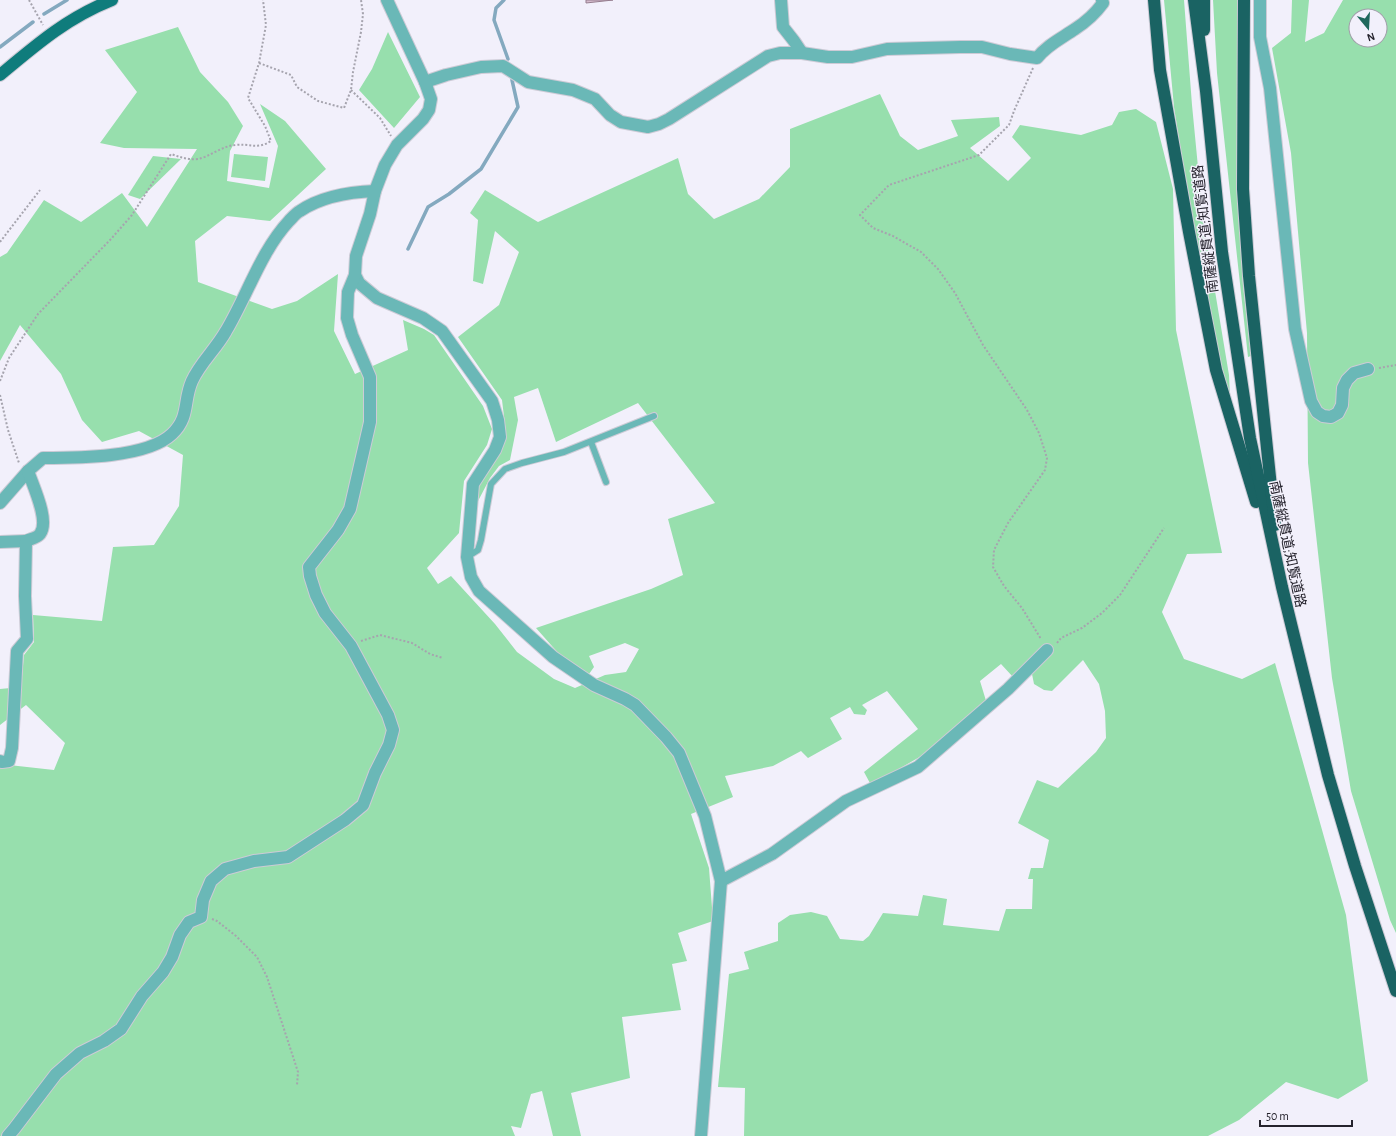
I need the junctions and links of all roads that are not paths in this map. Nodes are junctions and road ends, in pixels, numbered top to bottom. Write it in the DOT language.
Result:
graph roads {
  1 [pos="112,0"];
  2 [pos="387,0"];
  3 [pos="781,0"];
  4 [pos="1102,0"];
  5 [pos="1154,0"];
  6 [pos="1194,0"];
  7 [pos="1204,0"];
  8 [pos="1244,0"];
  9 [pos="1260,0"];
  10 [pos="802,54"];
  11 [pos="0,75"];
  12 [pos="425,82"];
  13 [pos="1206,91"];
  14 [pos="375,191"];
  15 [pos="354,275"];
  16 [pos="1368,369"];
  17 [pos="654,416"];
  18 [pos="591,442"];
  19 [pos="28,471"];
  20 [pos="606,482"];
  21 [pos="0,503"];
  22 [pos="26,541"];
  23 [pos="0,542"];
  24 [pos="467,557"];
  25 [pos="1282,587"];
  26 [pos="1047,650"];
  27 [pos="0,761"];
  28 [pos="721,881"];
  29 [pos="1396,991"];
  30 [pos="8,1136"];
  31 [pos="701,1136"];
  1 -- 11 [label="main road"];
  2 -- 12 [label="street"];
  3 -- 10 [label="street"];
  4 -- 10 [label="street"];
  5 -- 25 [label="highway"];
  6 -- 13 [label="highway, 南薩縦貫道;知覧道路"];
  7 -- 13 [label="highway, 南薩縦貫道;知覧道路"];
  8 -- 25 [label="highway"];
  9 -- 16 [label="street"];
  10 -- 12 [label="street"];
  12 -- 14 [label="street"];
  13 -- 25 [label="highway, 南薩縦貫道;知覧道路"];
  14 -- 15 [label="street"];
  14 -- 19 [label="street"];
  15 -- 24 [label="street"];
  15 -- 30 [label="street"];
  17 -- 18 [label="lane"];
  18 -- 20 [label="lane"];
  18 -- 24 [label="lane"];
  19 -- 21 [label="street"];
  19 -- 22 [label="street"];
  22 -- 23 [label="street"];
  22 -- 27 [label="street"];
  24 -- 28 [label="street"];
  25 -- 29 [label="highway, 南薩縦貫道;知覧道路"];
  26 -- 28 [label="street"];
  28 -- 31 [label="street"];
}
